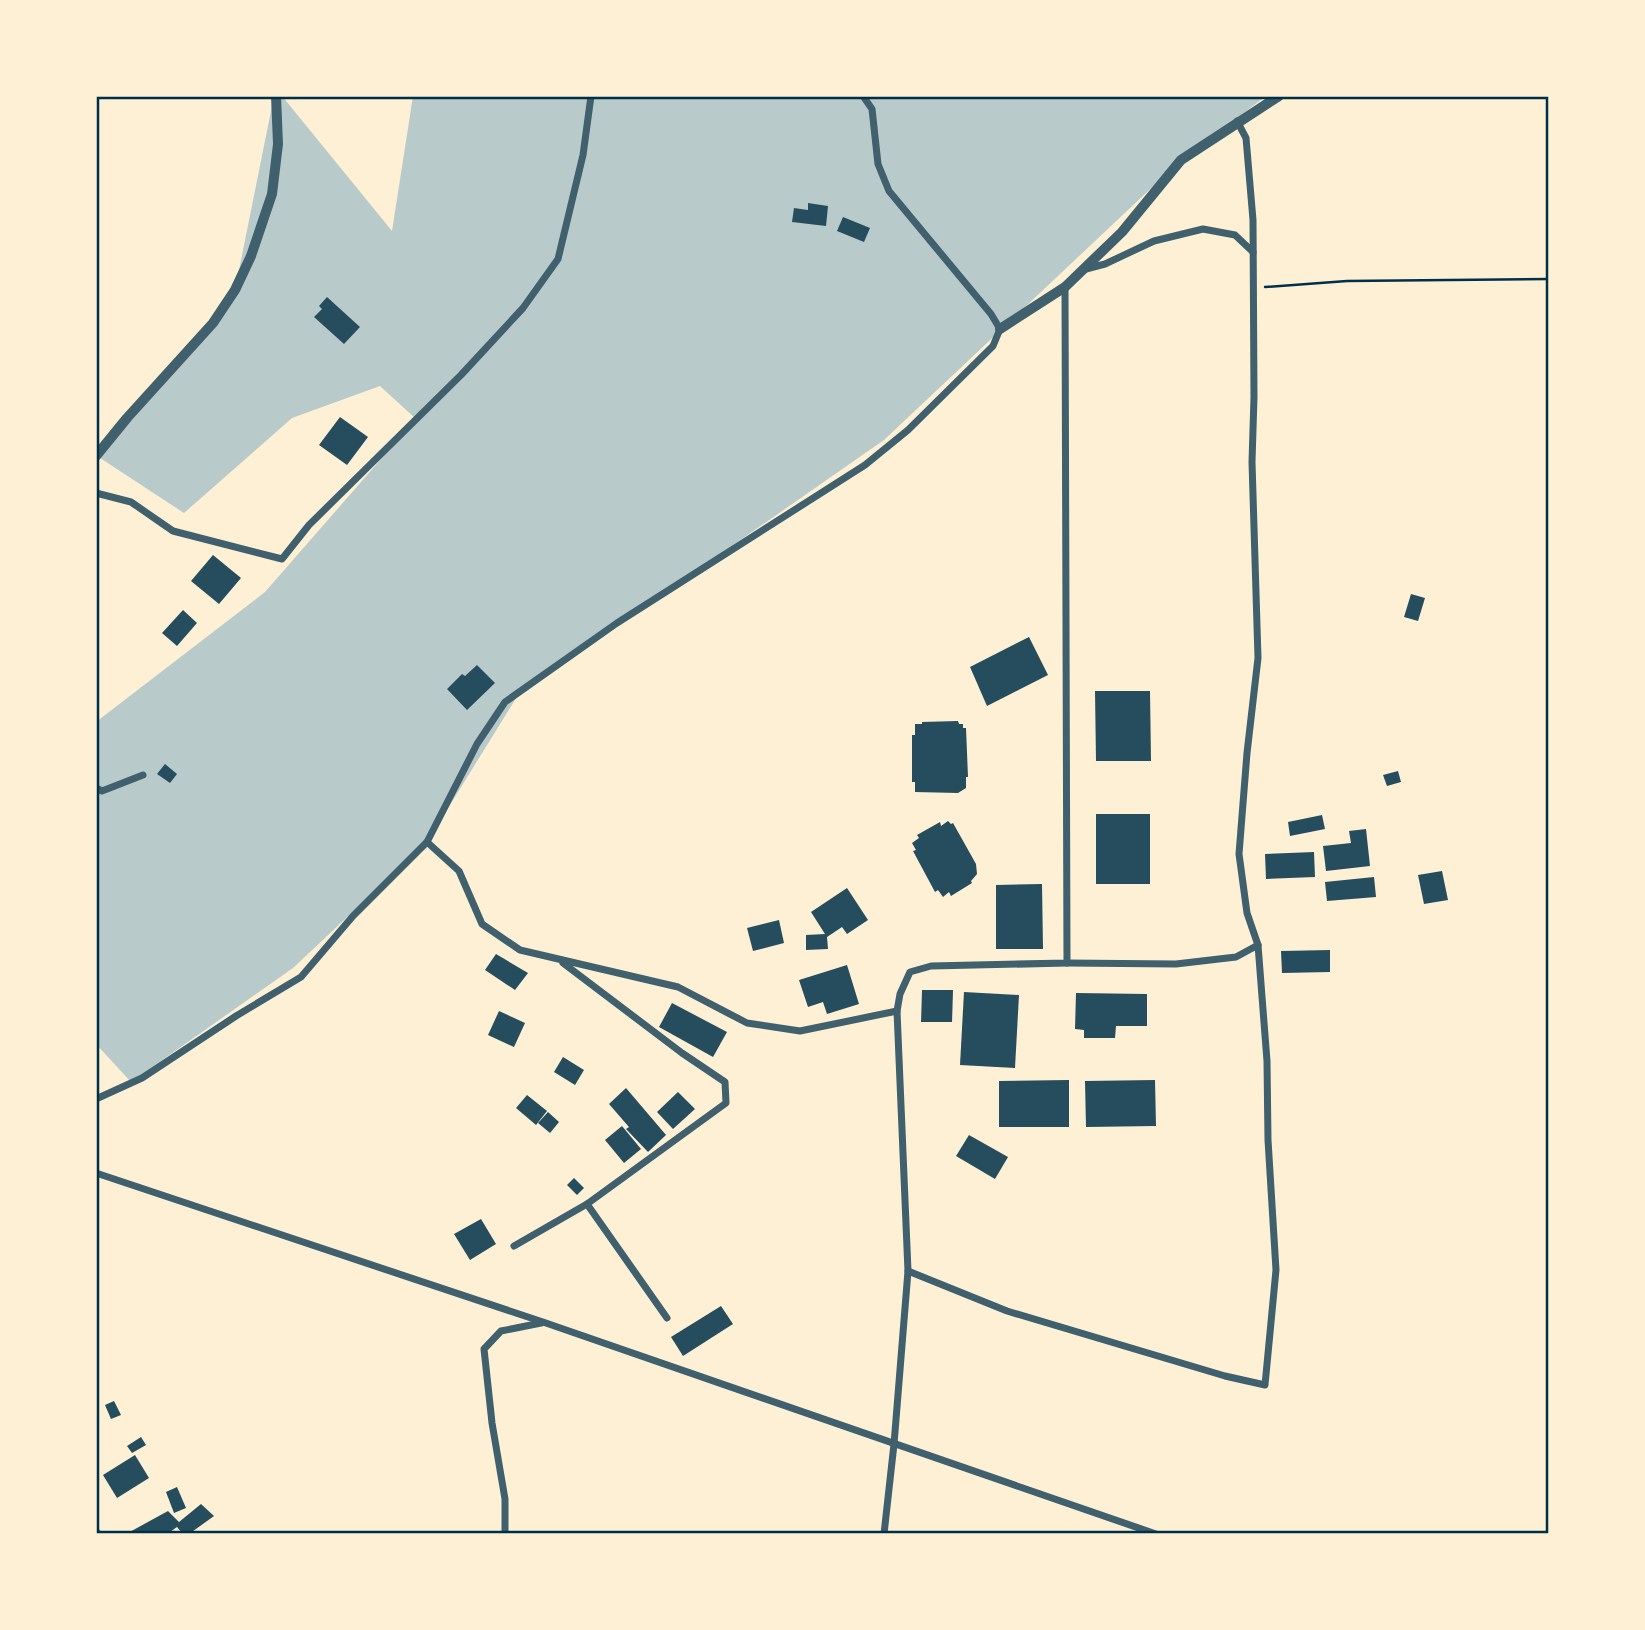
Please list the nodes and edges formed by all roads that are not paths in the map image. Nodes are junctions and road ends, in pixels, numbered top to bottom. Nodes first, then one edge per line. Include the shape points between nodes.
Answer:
1 (276, 96) edge
2 (591, 96) edge
3 (863, 96) edge
4 (1279, 96) edge
5 (1237, 121) junction
6 (1253, 252) junction
7 (1083, 270) junction
8 (1065, 287) junction
9 (1000, 328) junction
10 (96, 456) edge
11 (96, 492) edge
12 (143, 775) dead end
13 (96, 788) edge
14 (427, 842) junction
15 (1258, 945) junction
16 (560, 960) junction
17 (1067, 963) junction
18 (897, 1011) junction
19 (96, 1099) edge
20 (96, 1173) edge
21 (587, 1204) junction
22 (514, 1245) dead end
23 (908, 1271) junction
24 (667, 1318) dead end
25 (543, 1322) junction
26 (894, 1444) junction
27 (505, 1534) edge
28 (884, 1534) edge
29 (1156, 1534) edge

1 - 10 street via 278,144 272,194 235,290 213,323
2 - 11 street via 583,155 558,259 523,308 309,524 282,559 173,531 131,502
3 - 9 street via 872,108 878,164 889,191
4 - 5 street
5 - 6 street via 1246,138
5 - 7 street via 1181,160 1122,232
6 - 7 street via 1235,235 1203,229 1154,241
6 - 15 street via 1252,462 1258,658 1239,854 1247,913
7 - 8 street
8 - 9 street
8 - 17 street
9 - 14 street via 993,346 908,430 865,465 662,594 505,702 477,744
12 - 13 street via 102,791
14 - 16 street via 459,872 482,924 520,950
14 - 19 street via 353,916 301,977 142,1078
15 - 17 street via 1236,957 1176,964
15 - 23 street via 1276,1270 1265,1385 1006,1311
16 - 18 street via 678,987 747,1023 800,1031
16 - 21 street via 725,1082 726,1103
17 - 18 street via 931,966 910,972
18 - 23 street
20 - 25 street
21 - 22 street
21 - 24 street
23 - 26 street
25 - 26 street
25 - 27 street via 502,1331 484,1349 505,1499
26 - 28 street
26 - 29 street

